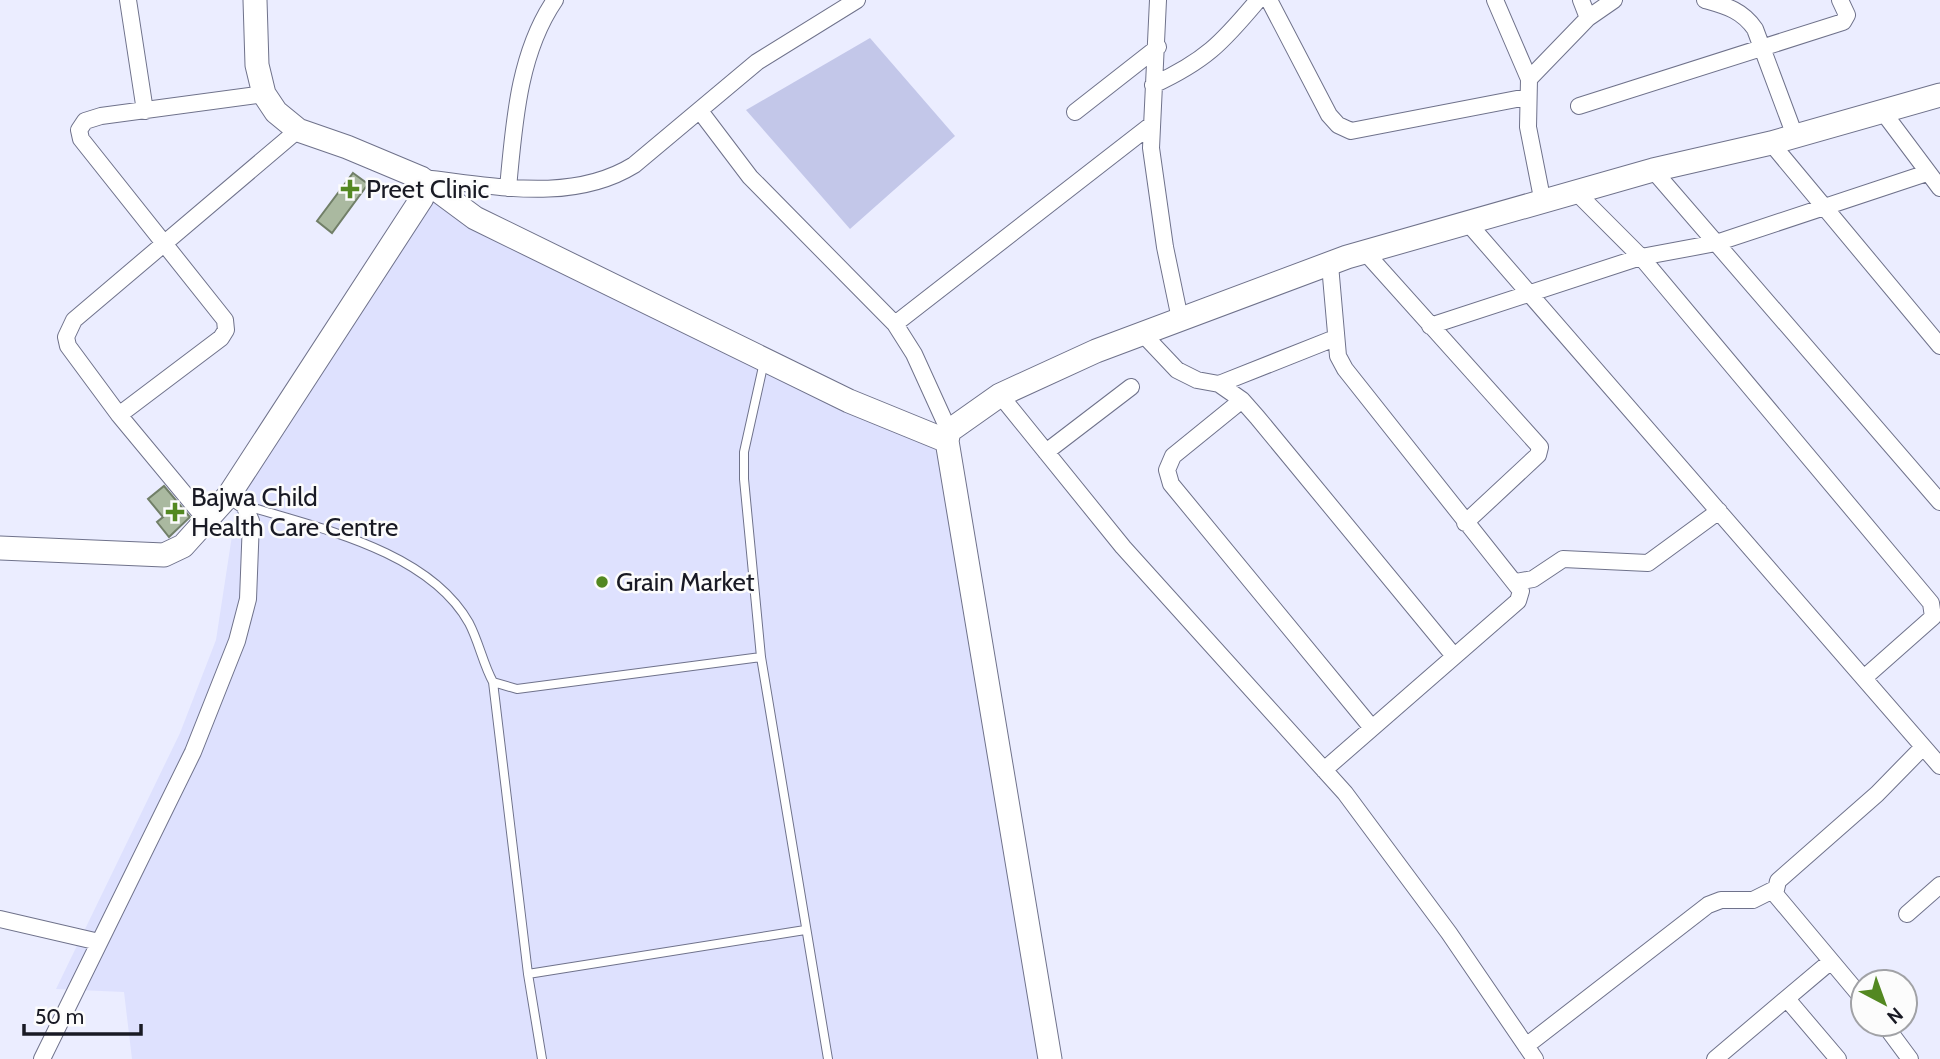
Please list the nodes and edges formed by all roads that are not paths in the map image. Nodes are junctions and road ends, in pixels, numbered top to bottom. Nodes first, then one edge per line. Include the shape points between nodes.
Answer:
1 (128, 0) edge
2 (255, 0) edge
3 (555, 0) edge
4 (857, 0) edge
5 (1158, 0) edge
6 (1258, 0) edge
7 (1269, 0) edge
8 (1495, 0) edge
9 (1581, 0) edge
10 (1614, 0) edge
11 (1705, 0) edge
12 (1840, 0) edge
13 (1588, 18) junction
14 (1158, 47) junction
15 (1761, 48) junction
16 (1529, 79) junction
17 (1153, 85) junction
18 (264, 94) junction
19 (1940, 95) edge
20 (1527, 97) junction
21 (1579, 106) dead end
22 (145, 111) junction
23 (700, 111) junction
24 (1075, 112) dead end
25 (1883, 112) junction
26 (1151, 125) junction
27 (298, 130) junction
28 (1795, 136) junction
29 (1771, 143) junction
30 (1653, 170) junction
31 (1927, 173) junction
32 (421, 178) junction
33 (508, 188) junction
34 (1940, 188) edge
35 (1576, 192) junction
36 (1543, 203) junction
37 (1826, 207) junction
38 (1468, 223) junction
39 (1716, 243) junction
40 (164, 246) junction
41 (1365, 252) junction
42 (1641, 257) junction
43 (1330, 265) junction
44 (1530, 295) junction
45 (1180, 319) junction
46 (895, 324) junction
47 (1430, 326) junction
48 (1142, 333) junction
49 (1335, 338) junction
50 (1940, 346) edge
51 (764, 359) junction
52 (1219, 384) junction
53 (1131, 387) dead end
54 (1000, 395) junction
55 (1242, 401) junction
56 (119, 415) junction
57 (948, 436) junction
58 (1046, 452) junction
59 (236, 500) junction
60 (1940, 502) edge
61 (1719, 511) junction
62 (207, 521) junction
63 (1465, 523) junction
64 (0, 548) edge
65 (1516, 582) junction
66 (1454, 656) junction
67 (761, 657) junction
68 (1864, 678) junction
69 (494, 682) junction
70 (1372, 728) junction
71 (1923, 747) junction
72 (1940, 766) edge
73 (1324, 770) junction
74 (1940, 885) edge
75 (1775, 889) junction
76 (1907, 914) dead end
77 (0, 919) edge
78 (805, 930) junction
79 (99, 942) junction
80 (1831, 961) junction
81 (528, 974) junction
82 (1849, 982) edge
83 (1787, 999) junction
84 (1894, 1038) edge
85 (1530, 1053) edge
86 (42, 1059) edge
87 (542, 1059) edge
88 (828, 1059) edge
89 (1050, 1059) edge
90 (1715, 1059) edge
91 (1838, 1059) edge
92 (1910, 1059) edge

1 - 22 street
2 - 18 street via 257,65
3 - 33 street via 543,18 526,64
4 - 23 street via 757,62
5 - 14 street
6 - 17 street via 1203,59
7 - 20 street via 1329,115 1351,131
8 - 16 street
9 - 13 street
10 - 13 street
11 - 15 street via 1747,17
12 - 15 street via 1847,15 1843,22
13 - 16 street
14 - 17 street
14 - 24 street
15 - 21 street
15 - 28 street
16 - 20 street
17 - 26 street
18 - 22 street
18 - 27 street via 276,112
19 - 25 street
20 - 36 street
22 - 40 street via 101,116 85,121 79,130 81,139
23 - 33 street via 615,176 529,190
23 - 46 street via 750,177
25 - 28 street
25 - 31 street
26 - 45 street via 1165,247
26 - 46 street
27 - 32 street
27 - 40 street
28 - 29 street
29 - 30 street
29 - 37 street
30 - 35 street
30 - 39 street
31 - 34 street
31 - 37 street
32 - 33 street
32 - 51 street via 475,218
32 - 59 street via 422,198
35 - 36 street
35 - 42 street
36 - 38 street
37 - 39 street
37 - 50 street
38 - 41 street
38 - 44 street
39 - 42 street
39 - 60 street
40 - 56 street via 74,320 66,337
40 - 56 street via 225,320 226,330
41 - 43 street
41 - 47 street
42 - 44 street
42 - 68 street via 1931,603 1933,617
43 - 45 street
43 - 49 street
44 - 47 street
44 - 61 street
45 - 48 street
46 - 57 street via 914,354
47 - 63 street via 1540,447 1538,455
48 - 52 street via 1177,370
48 - 54 street
49 - 52 street
49 - 63 street via 1345,369
51 - 57 street via 849,401
51 - 67 lane via 744,452
52 - 55 street
53 - 58 street
54 - 57 street
54 - 58 street
55 - 66 street
55 - 70 street via 1173,456 1167,470 1171,484
56 - 62 street
57 - 89 street
58 - 73 street via 1123,547
59 - 62 street
59 - 69 lane via 325,528 414,569 437,585 468,622
59 - 79 street via 251,521 252,549 248,599 237,641 193,752
61 - 65 street via 1648,563 1563,559 1533,579
61 - 68 street
62 - 64 street via 183,546 164,555
63 - 65 street
65 - 66 street via 1521,591 1518,601
66 - 70 street
67 - 69 lane via 517,689
67 - 78 lane
68 - 71 street
69 - 81 lane
70 - 73 street
71 - 72 street
71 - 75 street via 1778,881
73 - 85 street via 1386,845
74 - 76 street
75 - 80 street
75 - 85 street via 1754,900 1721,900 1708,905
77 - 79 street
78 - 81 lane
78 - 88 lane
79 - 86 street
80 - 82 street
80 - 83 street
81 - 87 lane
83 - 90 street
83 - 91 street
84 - 92 street

